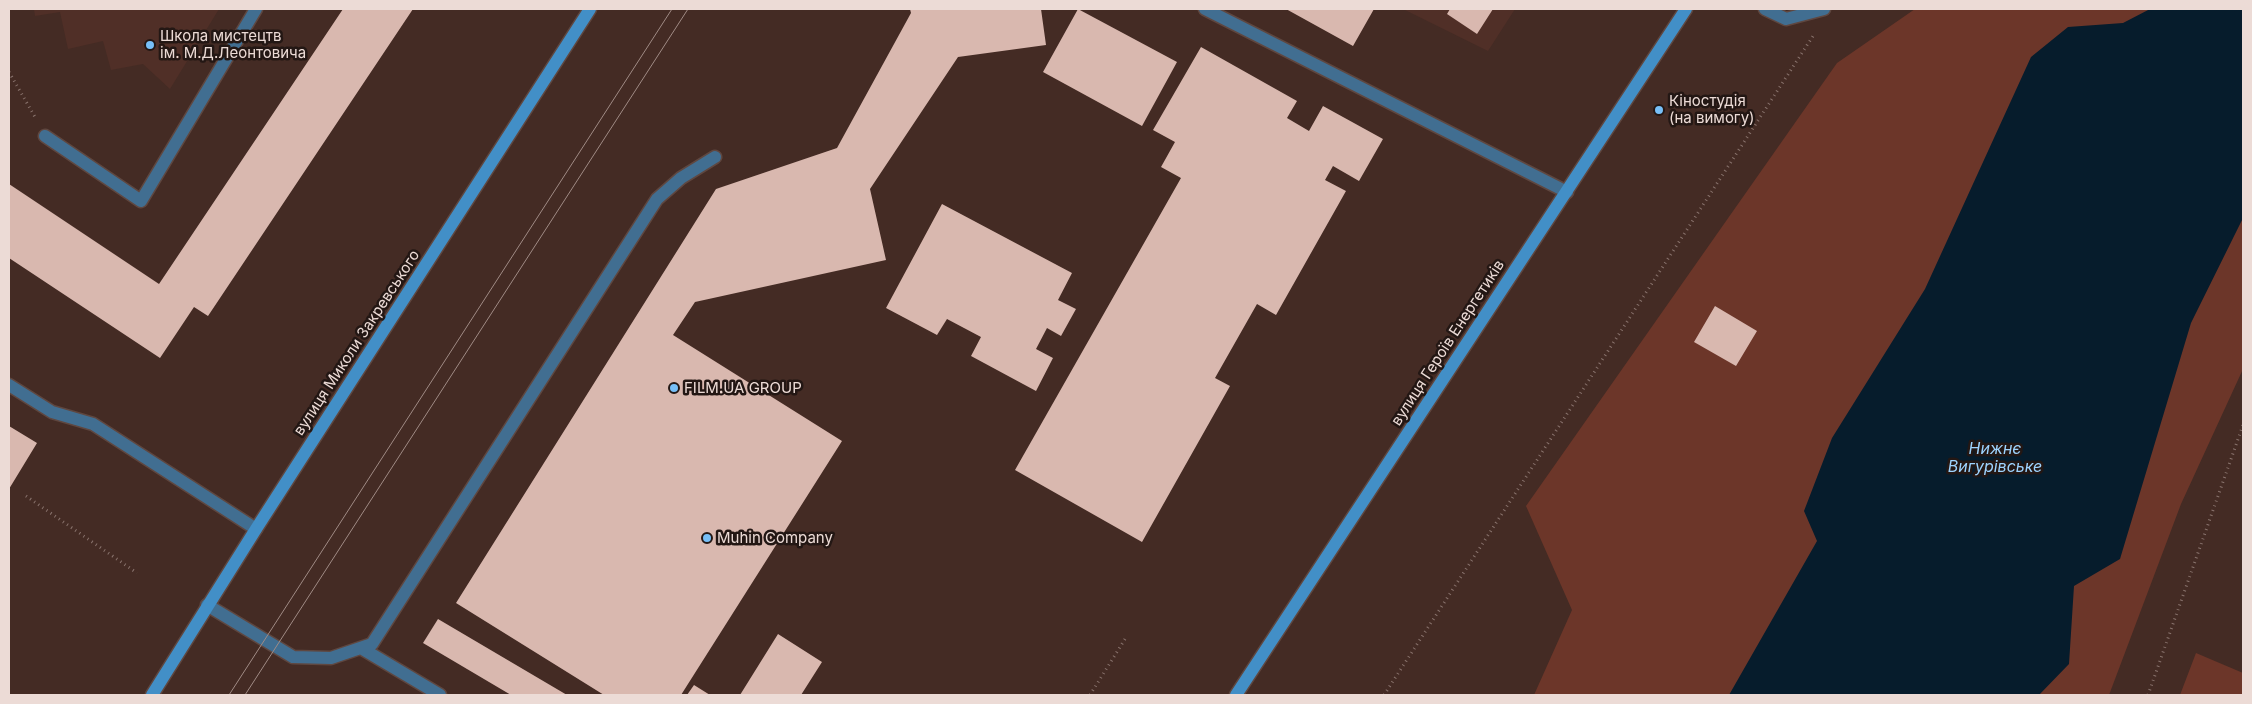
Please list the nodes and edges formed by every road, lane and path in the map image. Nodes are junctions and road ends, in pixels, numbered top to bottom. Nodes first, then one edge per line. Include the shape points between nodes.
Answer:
1 (256, 9) edge
2 (590, 9) edge
3 (1205, 9) edge
4 (1686, 9) edge
5 (1765, 9) edge
6 (1824, 9) edge
7 (1816, 32) dead end
8 (9, 72) edge
9 (45, 136) joint
10 (716, 157) dead end
11 (1567, 192) junction
12 (9, 385) edge
13 (2243, 425) edge
14 (26, 496) dead end
15 (256, 529) junction
16 (137, 573) dead end
17 (208, 605) junction
18 (1125, 639) dead end
19 (360, 648) junction
20 (152, 695) edge
21 (440, 695) edge
22 (1090, 695) edge
23 (1236, 695) edge
24 (1384, 695) edge
25 (2148, 695) edge

1 - 9 lane via 140,201
2 - 15 street, вулиця Миколи Закревського
3 - 11 lane
4 - 11 street, вулиця Героїв Енергетиків
5 - 6 lane via 1786,19
7 - 24 path
8 - 9 path
10 - 19 lane via 681,178 657,199 372,644
11 - 23 street, вулиця Героїв Енергетиків
12 - 15 lane via 52,412 93,424
13 - 25 path
14 - 16 path
15 - 17 street, вулиця Миколи Закревського
17 - 19 lane via 293,657 331,658
17 - 20 street, вулиця Миколи Закревського
18 - 22 path
19 - 21 lane

